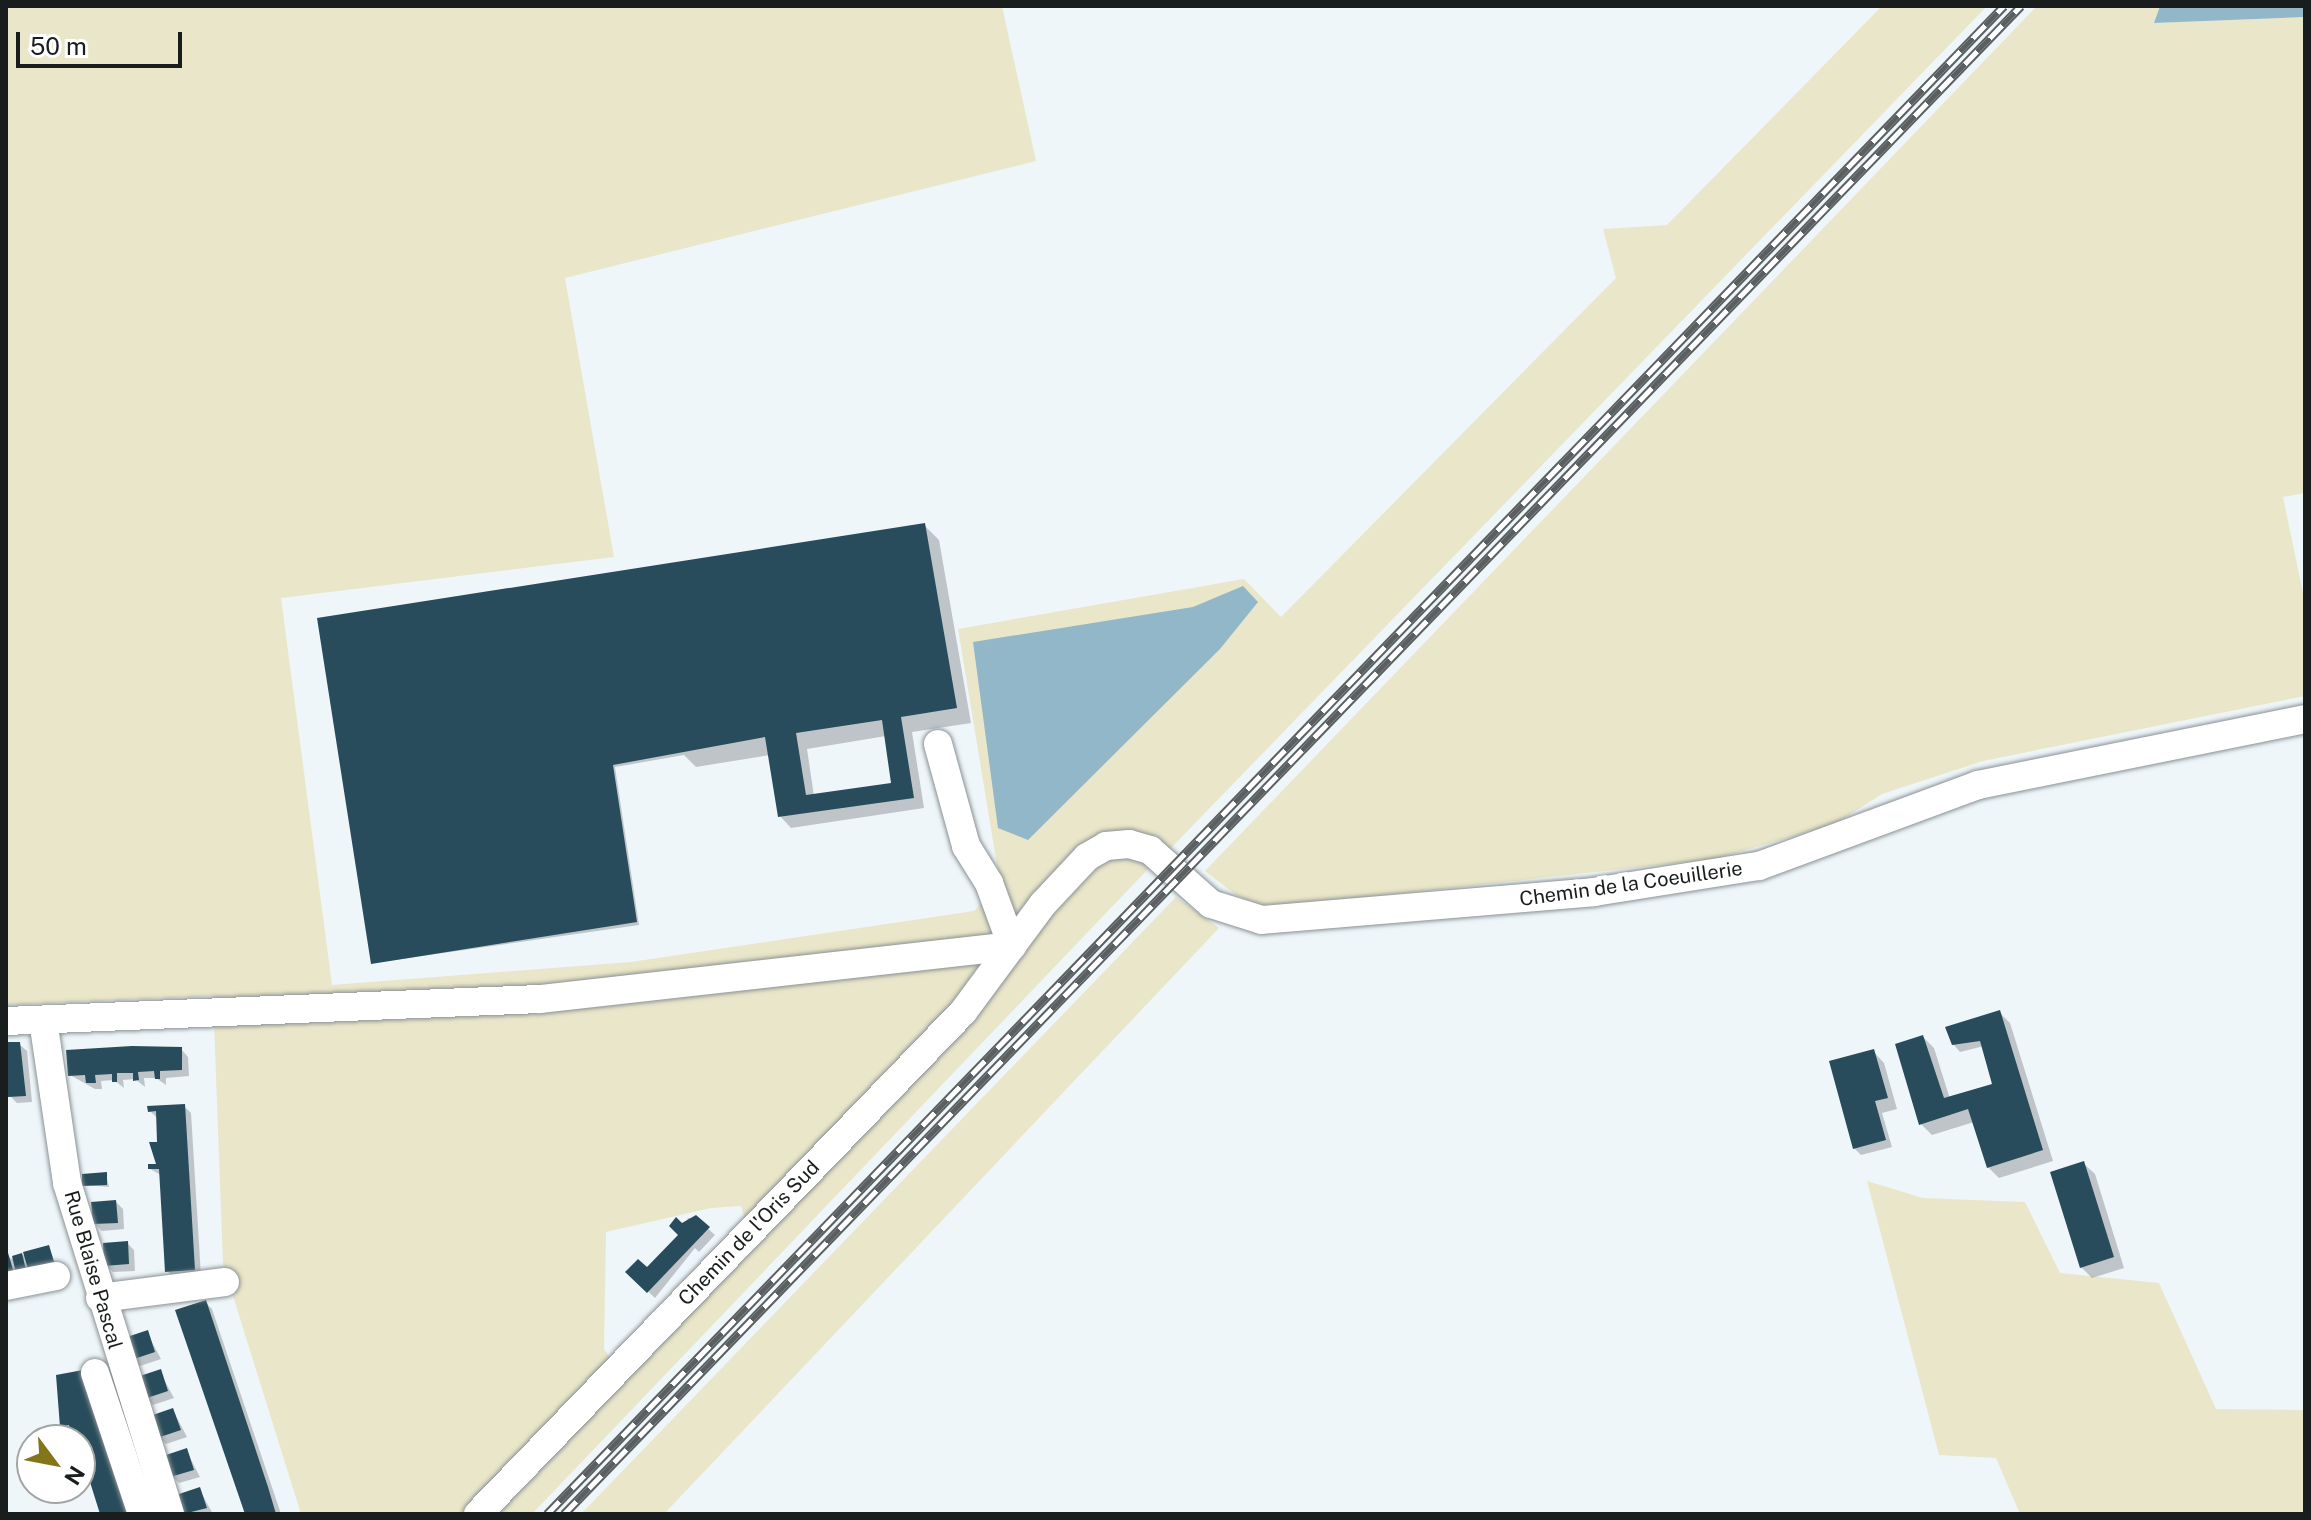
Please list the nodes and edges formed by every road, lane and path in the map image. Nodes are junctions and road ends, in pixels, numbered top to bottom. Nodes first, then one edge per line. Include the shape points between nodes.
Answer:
1 (2305, 719) edge
2 (938, 744) dead end
3 (1012, 946) junction
4 (43, 1020) junction
5 (6, 1021) edge
6 (56, 1276) dead end
7 (225, 1282) dead end
8 (6, 1286) edge
9 (100, 1298) junction
10 (95, 1373) dead end
11 (142, 1514) edge
12 (170, 1514) edge
13 (478, 1514) edge

1 - 3 street, Chemin de la Coeuillerie via 1978,785 1807,852 1692,880 1281,922 1231,914 1150,850 1129,844 1106,846 1068,877
2 - 3 street via 966,846 989,883
3 - 4 street via 540,999
3 - 13 street, Chemin de l'Oris Sud via 963,1012
4 - 5 street
4 - 9 street, Rue Blaise Pascal
6 - 8 street
7 - 9 street
9 - 12 street, Rue Blaise Pascal
10 - 11 street

